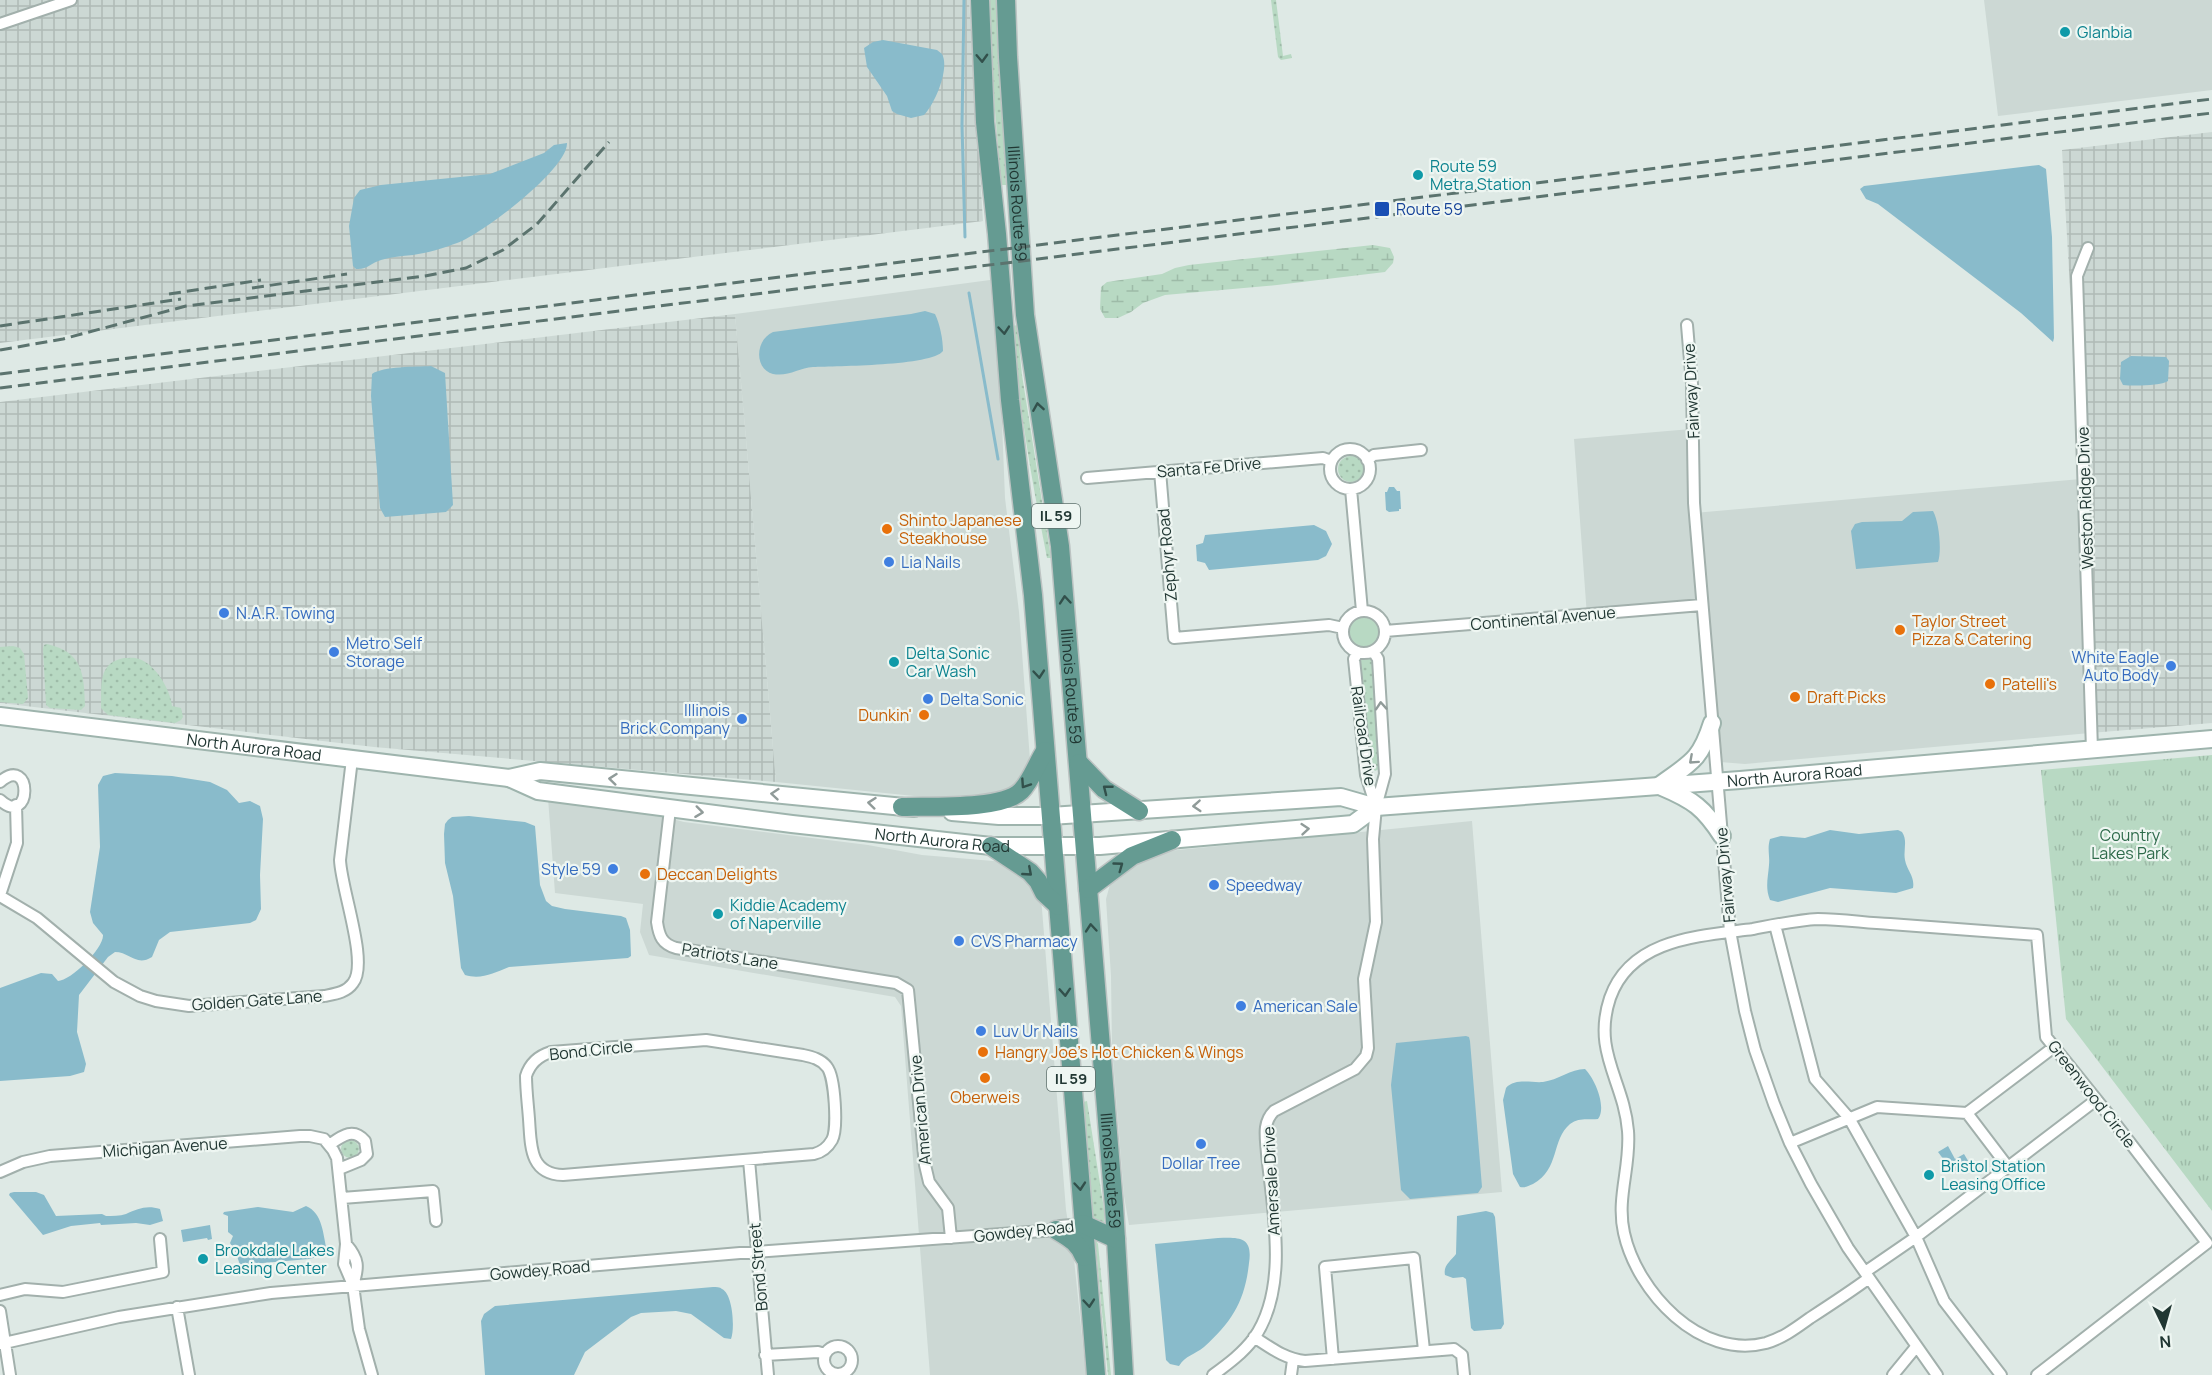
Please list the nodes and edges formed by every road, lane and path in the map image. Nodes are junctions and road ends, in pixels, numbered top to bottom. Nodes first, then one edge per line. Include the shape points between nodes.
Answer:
1 (71, 0) edge
2 (980, 0) edge
3 (1006, 0) edge
4 (0, 24) edge
5 (2088, 248) dead end
6 (1687, 325) dead end
7 (1421, 450) dead end
8 (1367, 460) junction
9 (1331, 461) junction
10 (1160, 471) junction
11 (1087, 478) dead end
12 (1351, 489) junction
13 (1702, 604) junction
14 (1362, 611) junction
15 (1343, 628) junction
16 (1385, 631) junction
17 (1373, 651) junction
18 (1358, 652) junction
19 (0, 716) edge
20 (1712, 723) junction
21 (2212, 739) edge
22 (2092, 750) junction
23 (1045, 751) junction
24 (352, 759) junction
25 (1079, 763) junction
26 (509, 778) junction
27 (0, 782) edge
28 (1718, 782) junction
29 (1659, 786) junction
30 (0, 800) edge
31 (16, 805) junction
32 (902, 807) junction
33 (1376, 807) junction
34 (670, 809) junction
35 (1139, 811) junction
36 (1082, 815) junction
37 (1050, 816) junction
38 (1722, 836) junction
39 (1172, 840) junction
40 (991, 846) junction
41 (1053, 847) junction
42 (1084, 847) junction
43 (1088, 889) junction
44 (0, 896) edge
45 (1058, 906) junction
46 (1775, 925) junction
47 (1730, 931) junction
48 (896, 982) joint
49 (2054, 1047) junction
50 (2096, 1100) junction
51 (1967, 1113) junction
52 (1849, 1118) junction
53 (1790, 1143) junction
54 (329, 1145) junction
55 (749, 1160) junction
56 (2008, 1167) junction
57 (339, 1169) junction
58 (0, 1172) edge
59 (342, 1198) junction
60 (436, 1221) dead end
61 (1083, 1224) junction
62 (1056, 1230) junction
63 (1916, 1237) junction
64 (951, 1238) junction
65 (160, 1239) dead end
66 (1116, 1239) junction
67 (757, 1252) junction
68 (1086, 1262) junction
69 (1867, 1275) junction
70 (352, 1285) junction
71 (0, 1296) edge
72 (177, 1307) junction
73 (0, 1311) edge
74 (1254, 1337) junction
75 (1, 1342) edge
76 (1916, 1347) junction
77 (1424, 1350) junction
78 (825, 1354) dead end
79 (765, 1355) junction
80 (1333, 1359) junction
81 (1293, 1360) junction
82 (10, 1375) edge
83 (189, 1375) edge
84 (372, 1375) edge
85 (768, 1375) edge
86 (1096, 1375) edge
87 (1124, 1375) edge
88 (1213, 1375) edge
89 (1292, 1375) edge
90 (1464, 1375) edge
91 (1893, 1375) edge
92 (1937, 1375) edge
93 (2001, 1375) edge
94 (2037, 1375) edge

1 - 4 street
2 -> 23 main road, Illinois Route 59 / IL 59 via 985,122
25 -> 3 main road, Illinois Route 59 / IL 59 via 1060,546 1025,315
5 - 22 street, Weston Ridge Drive via 2077,276
6 - 13 street, Fairway Drive
7 - 8 street via 1374,455
8 - 9 street via 1358,451 1346,450
8 - 12 street via 1367,479
9 - 10 street, Santa Fe Drive via 1323,458
9 - 12 street via 1333,481
10 - 11 street, Santa Fe Drive
10 - 15 street, Zephyr Road via 1174,638 1329,625
12 - 14 street
13 - 16 street, Continental Avenue
13 - 20 street, Fairway Drive
14 - 15 street via 1349,616
14 - 16 street via 1376,615
15 - 18 street via 1347,646
16 - 17 street via 1382,643
17 - 18 street
33 -> 17 street, Railroad Drive via 1385,774 1378,659
18 - 33 street, Railroad Drive via 1354,659 1366,770
19 - 24 main road, North Aurora Road
20 - 28 street, Fairway Drive
20 -> 29 main road via 1697,758
21 - 22 main road, North Aurora Road
22 - 28 main road, North Aurora Road
23 -> 32 main road via 1026,785 1008,799 993,804
23 - 37 main road, Illinois Route 59 / IL 59
24 - 26 main road, North Aurora Road
24 - 44 street, Golden Gate Lane via 340,860 359,960 357,976 342,992 189,1006 156,1001 108,978 37,918
35 -> 25 main road via 1104,789
25 - 36 main road, Illinois Route 59 / IL 59
32 -> 26 main road, North Aurora Road via 540,771
26 - 34 main road, North Aurora Road via 538,791
27 - 31 street via 12,776 24,784 26,794
28 - 29 main road, North Aurora Road
28 - 38 street, Fairway Drive
29 - 33 main road, North Aurora Road
29 - 38 main road via 1701,807
30 - 31 street
31 - 44 street via 17,843
32 - 37 main road, North Aurora Road via 978,815
33 -> 35 main road, North Aurora Road via 1341,797
39 -> 33 main road, North Aurora Road via 1353,824
33 - 74 street, Amersale Drive via 1376,915 1364,979 1368,1048 1361,1065 1274,1111 1266,1124 1275,1270 1272,1294
34 -> 40 main road, North Aurora Road
34 - 48 street, Patriots Lane via 657,922 663,942 676,948
35 - 36 main road, North Aurora Road
36 - 37 main road, North Aurora Road
36 - 42 main road, Illinois Route 59 / IL 59
37 - 41 main road, Illinois Route 59 / IL 59
38 - 47 street, Fairway Drive
39 - 42 main road, North Aurora Road
43 -> 39 main road via 1132,856
40 - 41 main road, North Aurora Road
40 -> 45 main road via 1030,872 1044,894
41 - 42 main road, North Aurora Road
41 - 45 main road, Illinois Route 59 / IL 59
42 - 43 main road, Illinois Route 59 / IL 59
66 -> 43 main road, Illinois Route 59 / IL 59
45 -> 61 main road, Illinois Route 59 / IL 59
46 - 47 street, Greenwood Circle
46 - 49 street, Greenwood Circle via 1818,920 2037,935 2046,1037
46 - 52 street via 1815,1079
47 - 53 street, Fairway Drive via 1755,1050
47 - 69 street, Greenwood Circle via 1660,946 1635,961 1611,997 1604,1040 1628,1129 1621,1203 1624,1232 1636,1270 1657,1300 1682,1322 1717,1340 1740,1346 1789,1334
48 - 64 street, American Drive via 910,996 925,1165 929,1182 948,1208
49 - 50 street, Greenwood Circle
49 - 51 street
50 - 56 street, Greenwood Circle
50 - 94 street, Greenwood Circle via 2206,1243
51 - 52 street via 1877,1107
51 - 56 street
52 - 53 street
52 - 63 street
53 - 69 street, Fairway Drive via 1830,1219
54 - 57 street
54 - 57 street via 349,1133 365,1141 367,1154
54 - 58 street, Michigan Avenue via 324,1139 300,1136 50,1156
55 - 55 street, Bond Circle via 549,1174 537,1163 531,1149 528,1071 536,1059 551,1052 706,1040 814,1057 823,1062 832,1077 836,1126 832,1140 814,1155
55 - 67 street, Bond Street
56 - 63 street, Greenwood Circle
57 - 59 street
59 - 60 street via 433,1191
59 - 70 street via 346,1244 358,1268
61 - 62 street, Gowdey Road via 1060,1226
61 - 66 main road
61 - 68 main road, Illinois Route 59 / IL 59
62 - 64 street, Gowdey Road
62 - 68 main road via 1080,1247
63 - 69 street, Greenwood Circle
63 - 93 street via 1944,1301
64 - 67 street, Gowdey Road
65 - 71 street via 163,1272 63,1292 25,1289
66 - 87 main road, Illinois Route 59 / IL 59
67 - 70 street, Gowdey Road
67 - 79 street, Bond Street
68 -> 86 main road, Illinois Route 59 / IL 59
69 - 76 street, Fairway Drive
70 - 72 street, Gowdey Road
70 - 84 street
72 - 75 street, Gowdey Road
72 - 83 street
73 - 75 street via 5,1333
74 - 81 street
74 - 88 street, Amersale Drive
75 - 82 street
76 - 91 street
76 - 92 street, Fairway Drive
77 - 80 street
77 - 80 street via 1414,1258 1325,1267
77 - 90 street via 1450,1348 1459,1352
78 - 79 street
79 - 85 street, Bond Street
80 - 81 street
81 - 89 street

